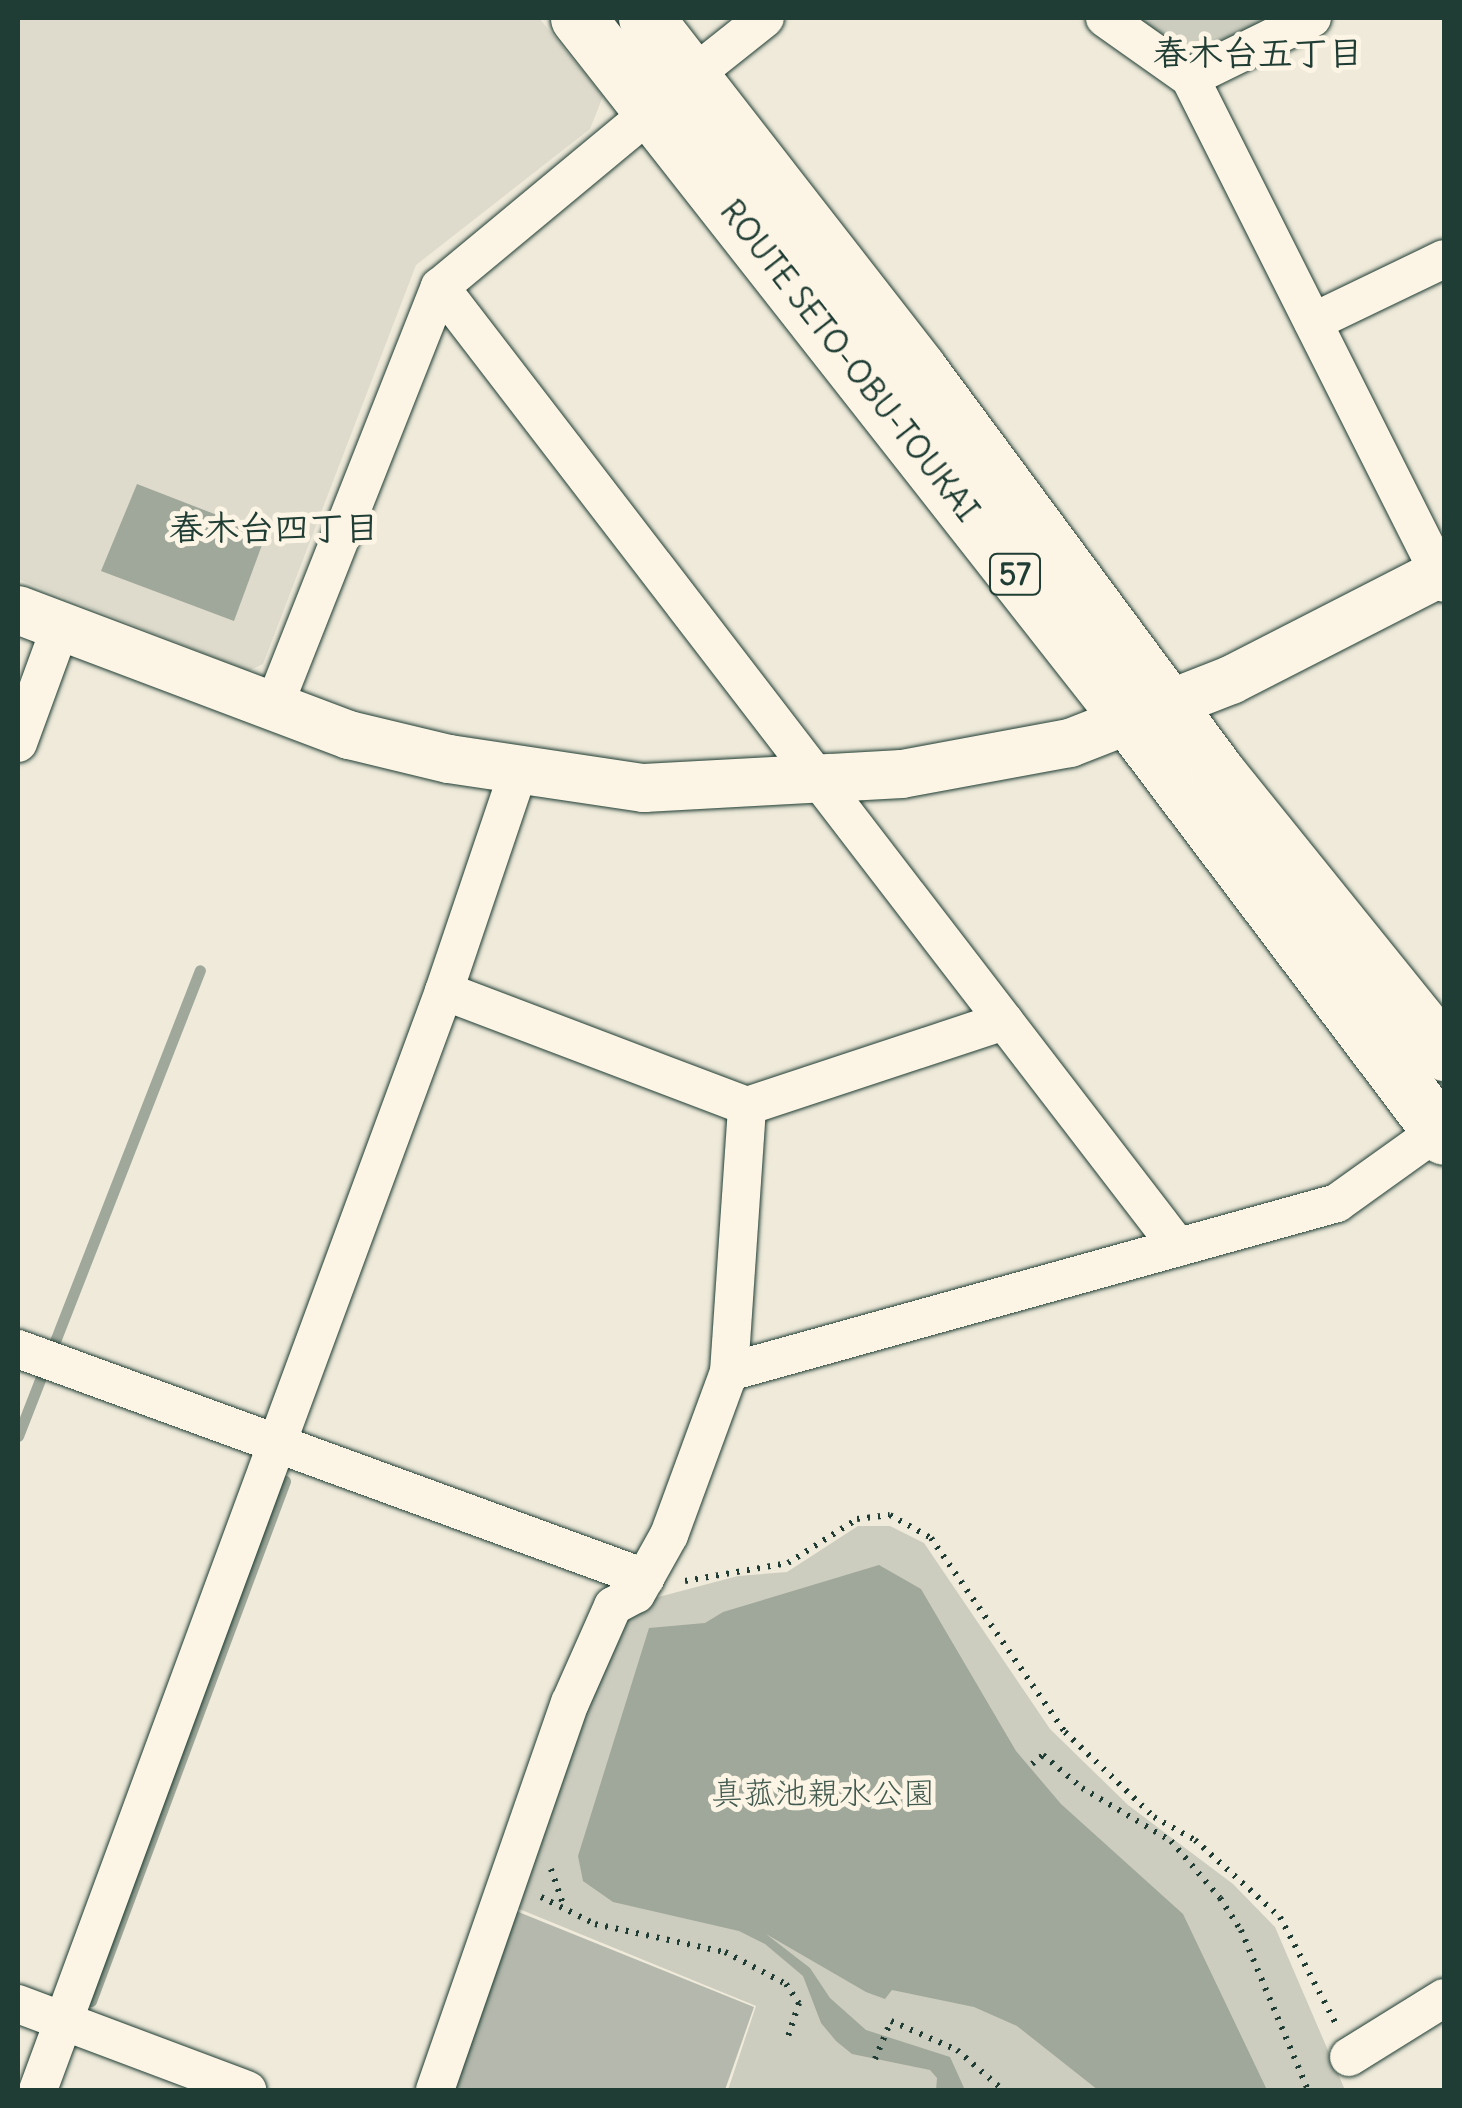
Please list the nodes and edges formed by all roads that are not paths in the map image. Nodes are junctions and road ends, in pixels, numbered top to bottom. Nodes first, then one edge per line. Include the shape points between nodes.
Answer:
1 (578, 18) edge
2 (646, 18) edge
3 (765, 18) edge
4 (1105, 18) edge
5 (1312, 18) edge
6 (1190, 78) junction
7 (672, 93) junction
8 (1444, 259) edge
9 (440, 287) junction
10 (1313, 322) junction
11 (1442, 576) edge
12 (39, 619) edge
13 (273, 708) junction
14 (1149, 714) junction
15 (18, 743) edge
16 (520, 767) junction
17 (817, 782) junction
18 (444, 991) junction
19 (1004, 1021) junction
20 (1444, 1053) edge
21 (747, 1106) junction
22 (1442, 1134) edge
23 (1178, 1247) junction
24 (18, 1349) edge
25 (729, 1372) junction
26 (275, 1446) junction
27 (640, 1586) junction
28 (1444, 1998) edge
29 (18, 2004) edge
30 (61, 2021) junction
31 (1350, 2057) road end
32 (38, 2090) edge
33 (247, 2090) edge
34 (434, 2090) edge

1 - 7 main road, ROUTE SETO-OBU-TOUKAI / 57
2 - 7 main road, ROUTE SETO-OBU-TOUKAI / 57
3 - 7 street
4 - 6 street
5 - 6 street
6 - 10 street
7 - 9 street
7 - 14 main road, ROUTE SETO-OBU-TOUKAI / 57
8 - 10 street
9 - 13 street
9 - 17 street
10 - 11 street
11 - 14 street
12 - 13 street
12 - 15 street
13 - 16 street via 348,735
14 - 17 street via 1070,743 902,774
14 - 20 main road, ROUTE SETO-OBU-TOUKAI / 57
14 - 22 main road, ROUTE SETO-OBU-TOUKAI / 57
16 - 17 street via 644,788
16 - 18 street
17 - 19 street
18 - 21 street
18 - 26 street
19 - 21 street
19 - 23 street
21 - 25 street
22 - 23 street via 1337,1204
23 - 25 street
24 - 26 street
25 - 27 street via 669,1535
26 - 27 street
26 - 30 street
27 - 34 street via 613,1606 570,1704
28 - 31 street
29 - 30 street
30 - 32 street
30 - 33 street

